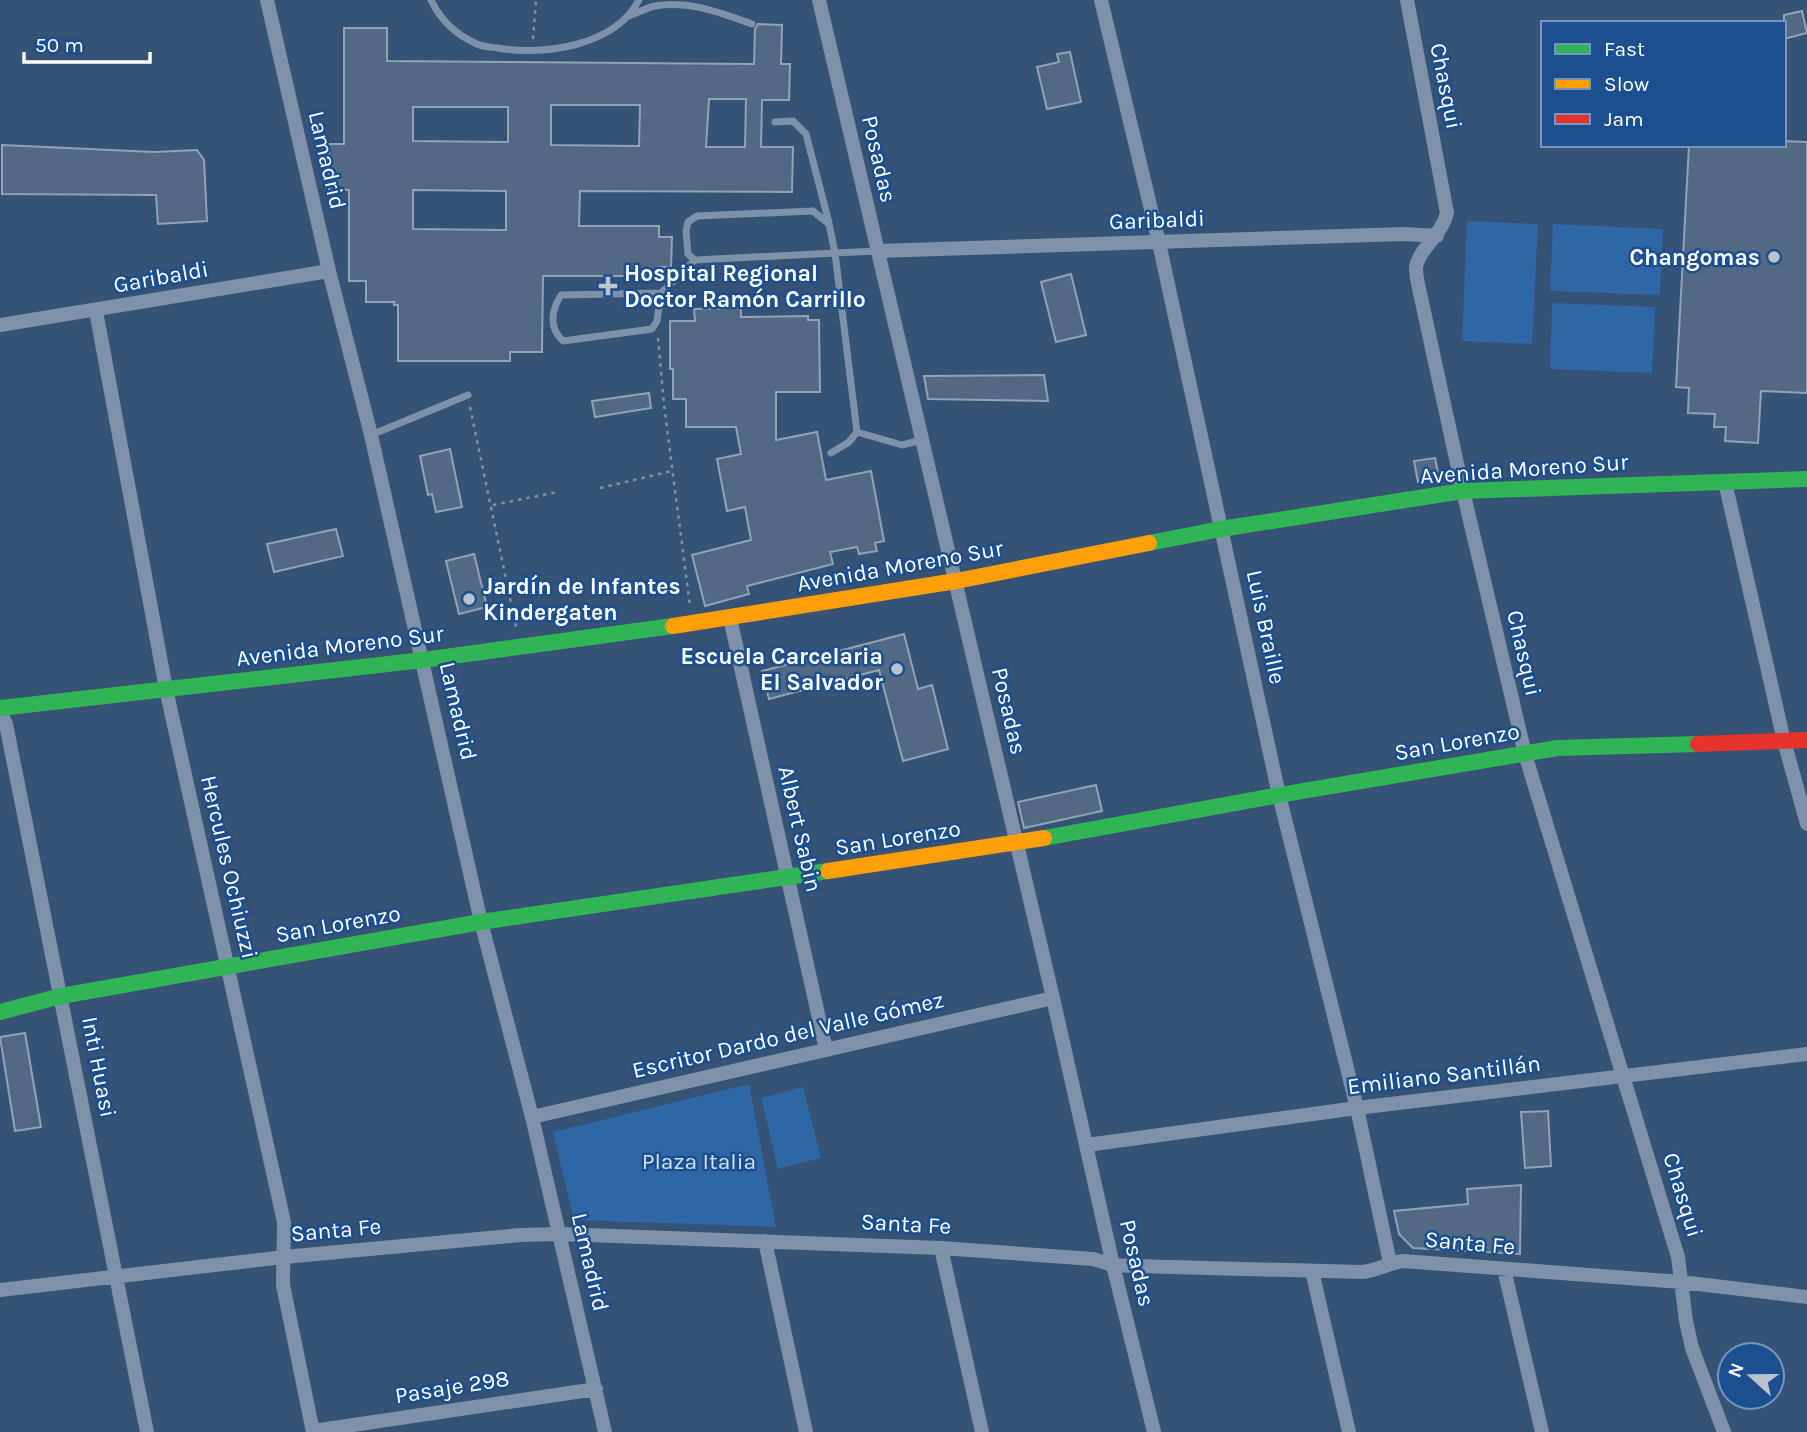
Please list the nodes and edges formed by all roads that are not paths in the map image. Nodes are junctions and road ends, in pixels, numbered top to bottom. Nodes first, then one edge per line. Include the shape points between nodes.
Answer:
1 (267, 0) edge
2 (431, 0) edge
3 (639, 0) edge
4 (819, 0) edge
5 (1101, 0) edge
6 (1407, 0) edge
7 (628, 16) junction
8 (751, 24) dead end
9 (775, 122) dead end
10 (829, 224) junction
11 (1437, 236) junction
12 (1159, 243) junction
13 (877, 251) junction
14 (835, 253) junction
15 (695, 260) junction
16 (329, 271) junction
17 (661, 293) junction
18 (96, 311) junction
19 (0, 325) edge
20 (468, 395) road end
21 (857, 432) junction
22 (371, 435) junction
23 (922, 440) junction
24 (831, 453) dead end
25 (1807, 479) edge
26 (1725, 482) junction
27 (1463, 491) junction
28 (1221, 529) junction
29 (956, 581) junction
30 (730, 618) junction
31 (423, 660) junction
32 (166, 689) junction
33 (0, 710) edge
34 (1807, 740) edge
35 (1784, 741) junction
36 (1525, 754) junction
37 (1279, 795) junction
38 (1807, 824) edge
39 (1017, 843) junction
40 (787, 877) junction
41 (481, 922) junction
42 (228, 965) junction
43 (61, 996) junction
44 (1053, 998) junction
45 (0, 1012) edge
46 (826, 1050) junction
47 (1807, 1054) edge
48 (1623, 1075) junction
49 (1357, 1108) junction
50 (532, 1117) junction
51 (1087, 1145) junction
52 (560, 1234) junction
53 (765, 1241) junction
54 (941, 1248) junction
55 (284, 1257) junction
56 (1390, 1263) junction
57 (1113, 1265) junction
58 (1504, 1269) junction
59 (1312, 1271) junction
60 (117, 1275) junction
61 (1681, 1282) junction
62 (0, 1290) edge
63 (1807, 1297) edge
64 (596, 1389) junction
65 (148, 1432) edge
66 (313, 1432) edge
67 (605, 1432) edge
68 (806, 1432) edge
69 (982, 1432) edge
70 (1154, 1432) edge
71 (1349, 1432) edge
72 (1542, 1432) edge
73 (1724, 1432) edge

1 - 16 street, Lamadrid
2 - 7 lane via 454,32 479,45 513,51 561,50 596,37
3 - 7 lane
4 - 13 street, Posadas
5 - 12 street, Luis Braille
6 - 11 street, Chasqui via 1447,213
7 - 8 lane via 656,6 686,5
9 - 10 lane via 793,121 806,134
10 - 14 lane
10 - 15 lane via 813,211 696,216 688,222 686,232 688,254
11 - 12 street, Garibaldi
11 - 27 street, Chasqui via 1416,267
12 - 13 street, Garibaldi
12 - 28 street, Luis Braille
13 - 14 lane
13 - 23 street, Posadas
14 - 15 lane
14 - 21 lane
15 - 17 lane
16 - 18 street, Garibaldi
16 - 22 street, Lamadrid
17 - 17 lane via 652,329 563,341 555,334 552,319 561,295
18 - 19 street, Garibaldi
18 - 32 street, Hercules Ochiuzzi
20 - 22 lane
21 - 23 lane via 902,445
21 - 24 lane
22 - 31 street, Lamadrid
23 - 29 street, Posadas
25 - 26 street, Avenida Moreno Sur
26 - 27 street, Avenida Moreno Sur
26 - 35 street
27 - 28 street, Avenida Moreno Sur
27 - 36 street, Chasqui
28 - 29 street, Avenida Moreno Sur
28 - 37 street, Luis Braille
29 - 30 street, Avenida Moreno Sur
29 - 39 street, Posadas
30 - 31 street, Avenida Moreno Sur
30 - 40 street, Albert Sabin
31 - 32 street, Avenida Moreno Sur
31 - 41 street, Lamadrid
32 - 33 street, Avenida Moreno Sur
32 - 42 street, Hercules Ochiuzzi
33 - 43 street, Inti Huasi
34 - 35 street, San Lorenzo
35 - 36 street, San Lorenzo via 1580,747
35 - 38 street
36 - 37 street, San Lorenzo
36 - 48 street, Chasqui
37 - 39 street, San Lorenzo
37 - 49 street, Luis Braille
39 - 40 street, San Lorenzo
39 - 44 street, Posadas
40 - 41 street, San Lorenzo
40 - 46 street, Albert Sabin
41 - 42 street, San Lorenzo
41 - 50 street, Lamadrid
42 - 43 street, San Lorenzo
42 - 55 street, Hercules Ochiuzzi via 284,1222
43 - 45 street, San Lorenzo
43 - 60 street, Inti Huasi
44 - 46 street, Escritor Dardo del Valle Gómez
44 - 51 street, Posadas
46 - 50 street, Escritor Dardo del Valle Gómez
47 - 48 street, Emiliano Santillán
48 - 49 street, Emiliano Santillán
48 - 61 street, Chasqui via 1678,1257
49 - 51 street, Emiliano Santillán
49 - 56 street, Luis Braille
50 - 52 street, Lamadrid
51 - 57 street, Posadas
52 - 53 street, Santa Fe
52 - 55 street, Santa Fe
52 - 64 street, Lamadrid
53 - 54 street, Santa Fe
53 - 68 street
54 - 57 street, Santa Fe via 1093,1259
54 - 69 street
55 - 60 street, Santa Fe
55 - 66 street, Hercules Ochiuzzi via 284,1285
56 - 58 street, Santa Fe
56 - 59 street, Santa Fe via 1372,1271
57 - 59 street, Santa Fe
57 - 70 street, Posadas
58 - 61 street, Santa Fe
58 - 72 street
59 - 71 street
60 - 62 street, Santa Fe
60 - 65 street, Inti Huasi
61 - 63 street, Santa Fe
61 - 73 street, Chasqui via 1692,1348
64 - 66 street, Pasaje 298
64 - 67 street, Lamadrid

